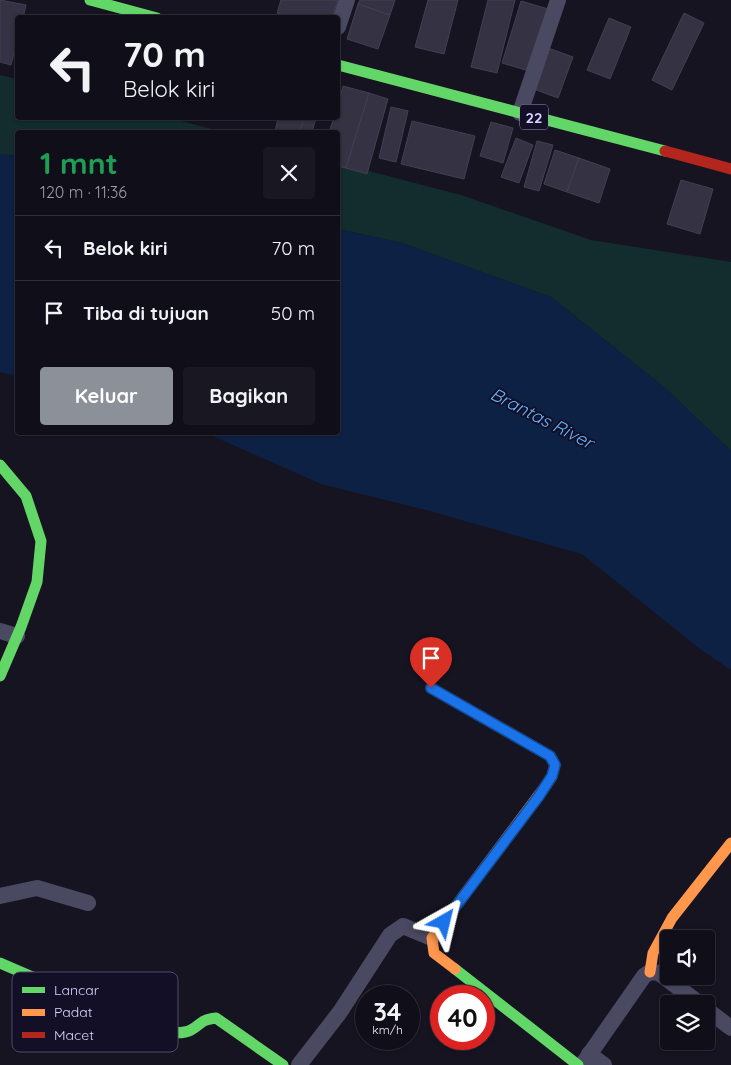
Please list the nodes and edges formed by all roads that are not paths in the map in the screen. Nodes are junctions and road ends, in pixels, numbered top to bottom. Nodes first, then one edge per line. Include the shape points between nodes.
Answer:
1 (90, 0) edge
2 (347, 0) edge
3 (558, 0) edge
4 (146, 15) edge
5 (340, 21) edge
6 (340, 66) edge
7 (520, 113) junction
8 (731, 169) edge
9 (0, 465) edge
10 (0, 631) edge
11 (17, 636) junction
12 (0, 676) edge
13 (431, 688) dead end
14 (731, 843) edge
15 (0, 896) edge
16 (88, 903) dead end
17 (432, 938) junction
18 (0, 963) edge
19 (21, 972) edge
20 (650, 972) junction
21 (688, 995) edge
22 (715, 1016) edge
23 (731, 1028) edge
24 (178, 1032) edge
25 (583, 1061) edge
26 (283, 1065) edge
27 (299, 1065) edge
28 (604, 1065) edge

1 - 4 main road
2 - 5 street
3 - 7 street
6 - 7 main road, 22
7 - 8 main road, 22
9 - 11 main road via 26,496 41,541 37,582
10 - 11 street
11 - 12 main road
13 - 17 main road via 550,756 555,765 539,796
14 - 20 main road via 672,918 653,953
15 - 16 street via 37,888
17 - 25 main road via 434,953
17 - 27 street via 403,926 390,935 340,1012
18 - 19 main road
20 - 21 street via 659,973
20 - 25 street
22 - 23 street
24 - 26 main road via 190,1030 202,1020 216,1018
25 - 28 street

